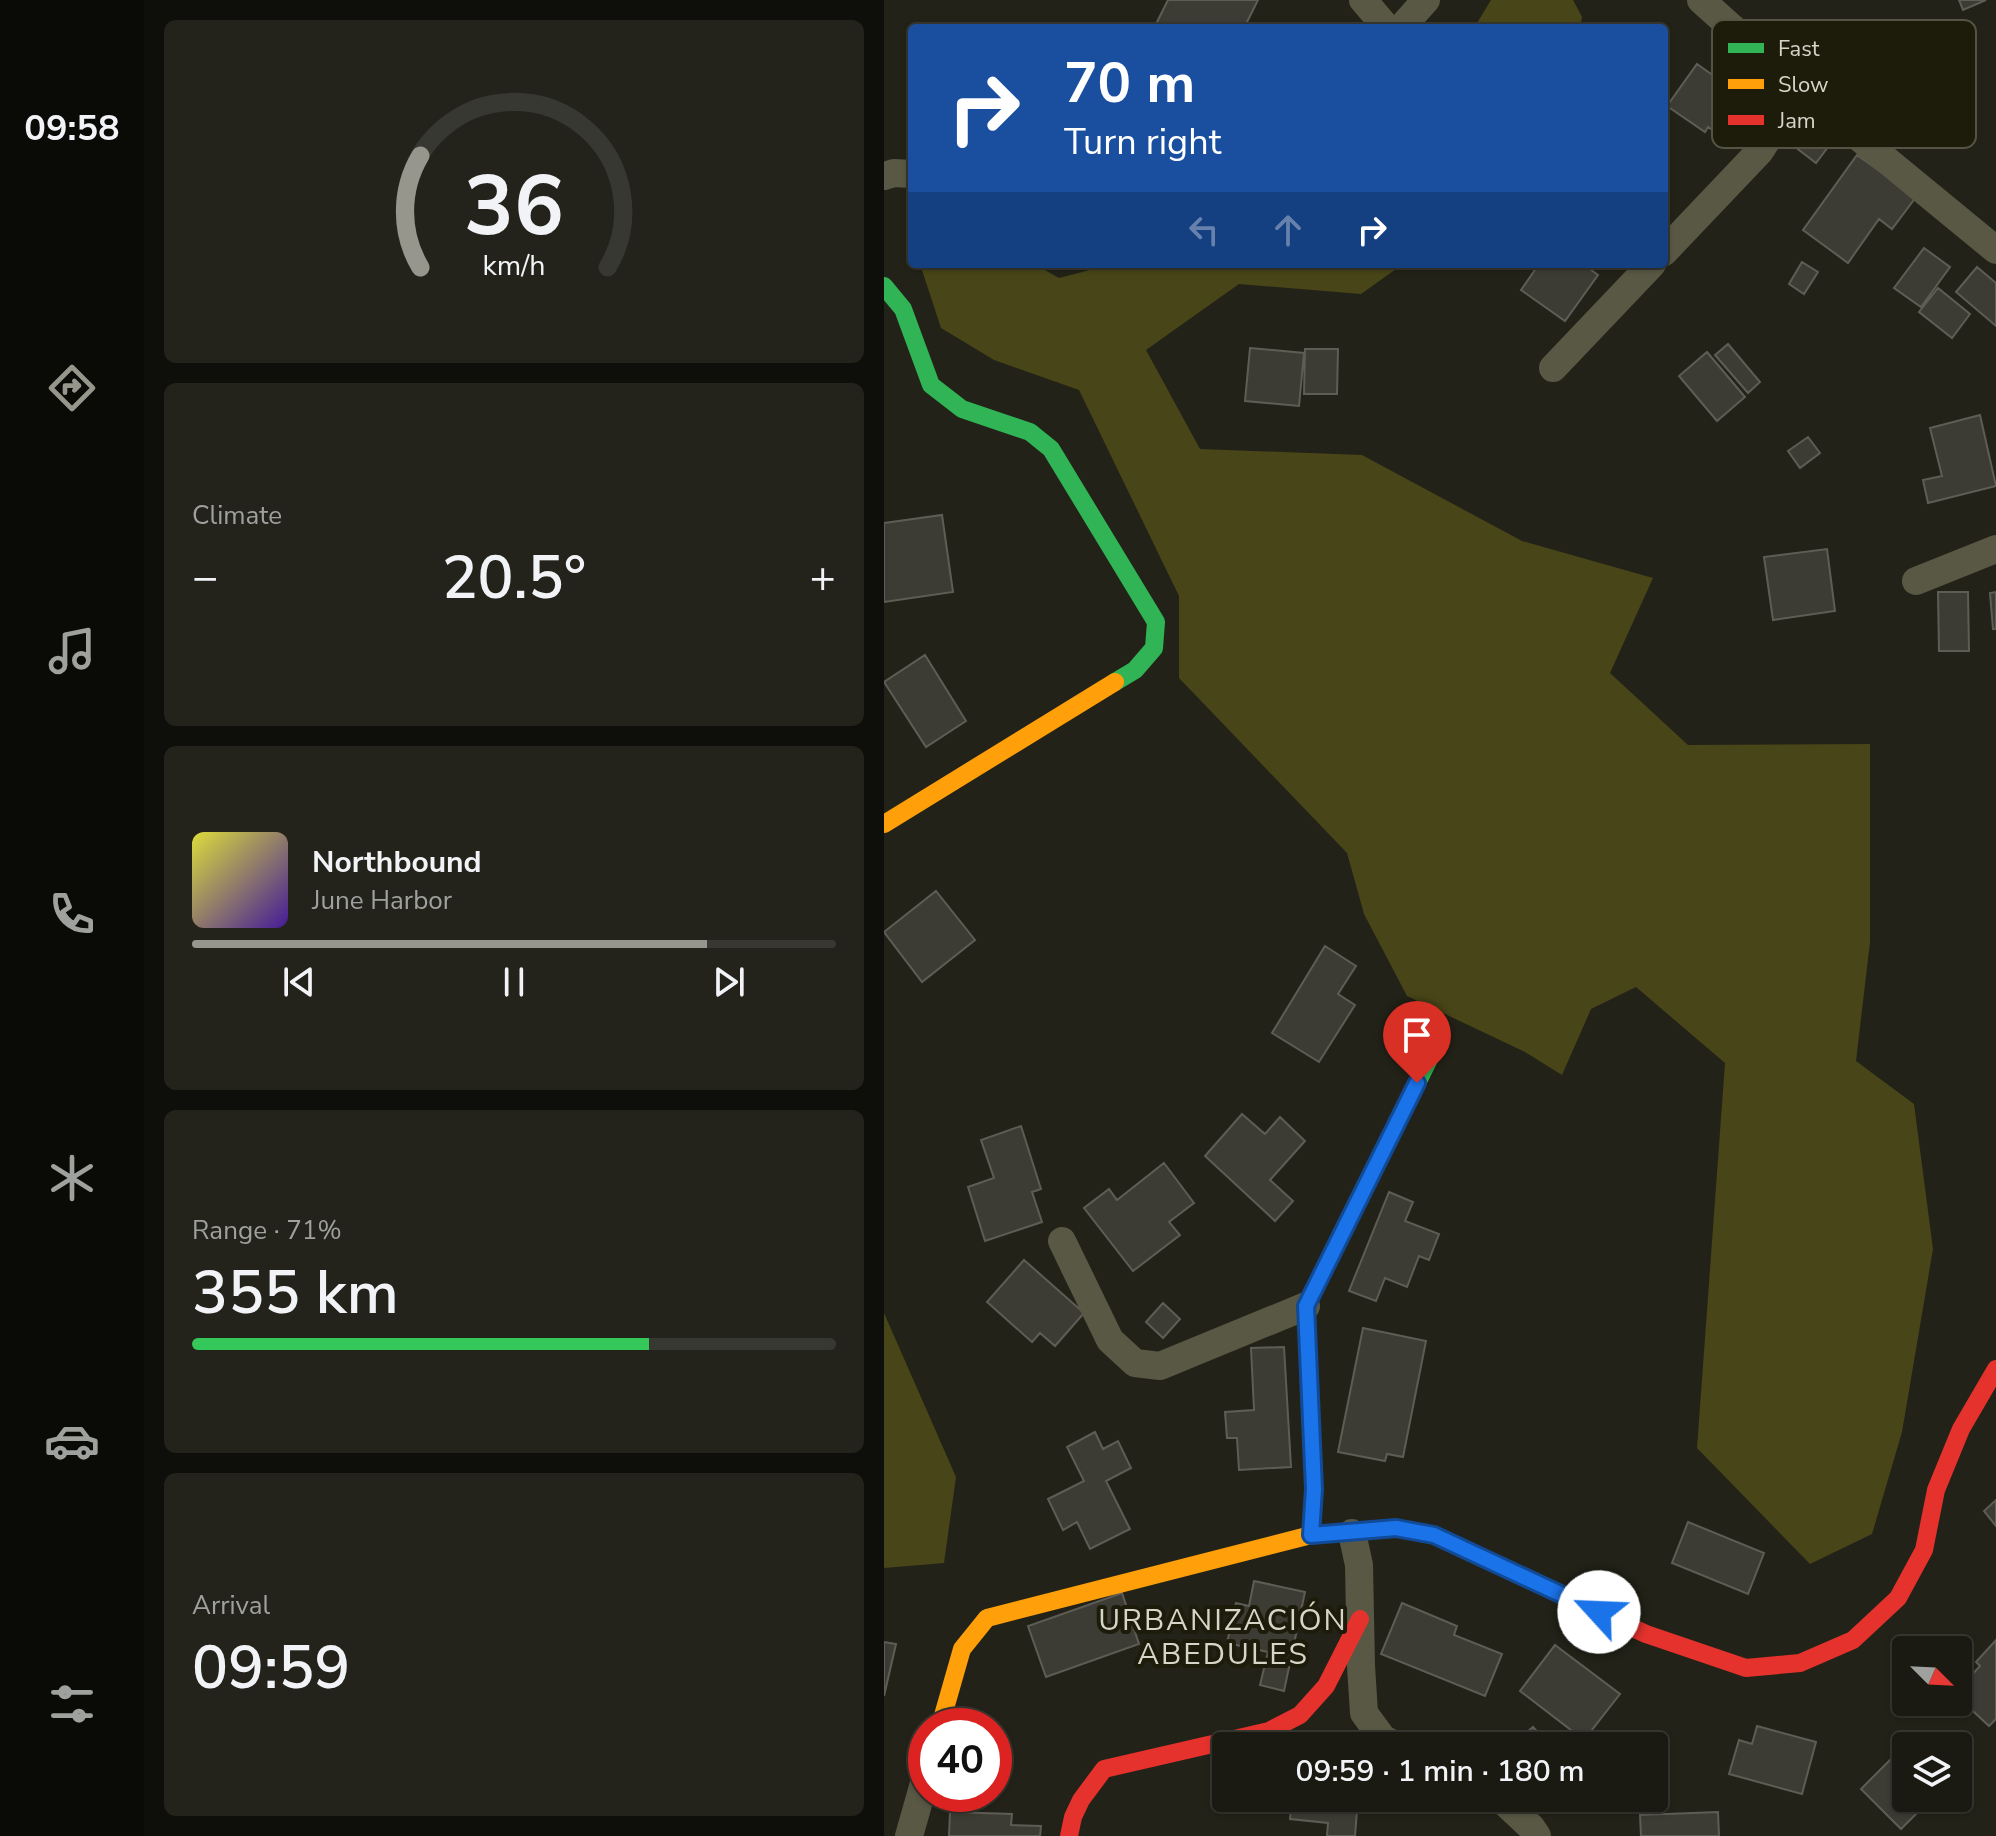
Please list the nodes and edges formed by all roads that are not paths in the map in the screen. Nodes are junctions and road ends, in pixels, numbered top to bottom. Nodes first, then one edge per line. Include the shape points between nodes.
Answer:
1 (1363, 0) edge
2 (1426, 0) edge
3 (1701, 0) edge
4 (1723, 20) edge
5 (1384, 24) edge
6 (1405, 24) edge
7 (1762, 148) edge
8 (1872, 148) edge
9 (908, 174) edge
10 (884, 176) edge
11 (1668, 248) edge
12 (1996, 250) edge
13 (1648, 268) edge
14 (884, 286) edge
15 (1553, 368) dead end
16 (1996, 549) edge
17 (1916, 581) dead end
18 (884, 824) edge
19 (1431, 1055) dead end
20 (1062, 1241) dead end
21 (1306, 1306) junction
22 (1996, 1369) edge
23 (1352, 1533) junction
24 (1311, 1535) junction
25 (1360, 1619) junction
26 (945, 1708) edge
27 (1378, 1732) edge
28 (916, 1812) edge
29 (1515, 1812) edge
30 (909, 1836) edge
31 (1069, 1836) edge
32 (1537, 1836) edge

1 - 5 street
2 - 6 street
3 - 4 street
7 - 11 street
8 - 12 street
9 - 10 street
13 - 15 street
14 - 18 street via 903,309 931,385 962,409 1030,432 1051,449 1156,622 1154,648 1135,670
16 - 17 street
19 - 21 street
20 - 21 street via 1110,1340 1135,1363 1160,1366
21 - 24 street via 1314,1489
22 - 23 street via 1961,1429 1936,1490 1924,1550 1898,1598 1853,1640 1800,1663 1746,1668 1646,1634 1434,1535 1396,1528
23 - 24 street
23 - 25 street via 1359,1565
24 - 26 street via 987,1618 962,1649
25 - 27 street via 1364,1713
25 - 31 street via 1326,1686 1300,1715 1269,1731 1104,1769 1071,1817
28 - 30 street
29 - 32 street

